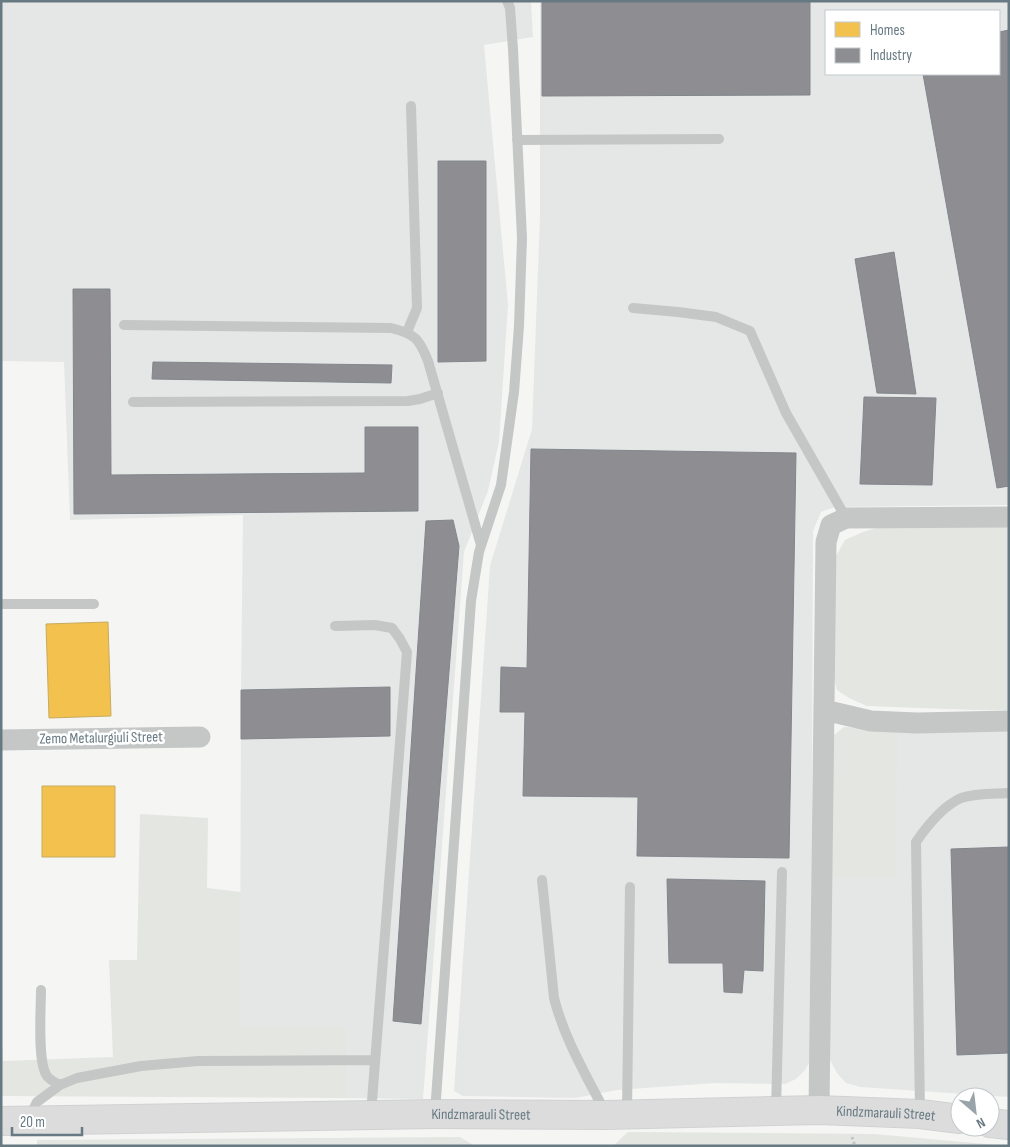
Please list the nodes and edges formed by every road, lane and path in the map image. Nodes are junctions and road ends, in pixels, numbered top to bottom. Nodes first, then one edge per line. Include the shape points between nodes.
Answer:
1 (507, 1) edge
2 (411, 106) dead end
3 (518, 140) junction
4 (719, 140) dead end
5 (633, 308) dead end
6 (124, 325) dead end
7 (407, 332) junction
8 (438, 393) junction
9 (133, 402) dead end
10 (1009, 517) edge
11 (846, 518) junction
12 (481, 545) junction
13 (1, 604) edge
14 (94, 604) dead end
15 (335, 626) dead end
16 (824, 710) junction
17 (1009, 720) edge
18 (200, 736) dead end
19 (1, 740) edge
20 (1009, 793) edge
21 (782, 872) dead end
22 (542, 880) dead end
23 (630, 886) dead end
24 (41, 990) dead end
25 (374, 1060) junction
26 (60, 1085) junction
27 (819, 1110) junction
28 (776, 1112) junction
29 (435, 1114) junction
30 (920, 1114) junction
31 (371, 1115) junction
32 (616, 1115) junction
33 (950, 1118) edge
34 (32, 1120) junction
35 (1, 1121) edge

1 - 3 lane
2 - 7 lane via 417,308
3 - 4 lane
3 - 12 lane via 522,238 514,392 501,485
5 - 11 lane via 716,317 750,331 786,413
6 - 7 lane via 391,328
7 - 8 lane via 421,343
8 - 9 lane via 408,401
8 - 12 lane
10 - 11 street
11 - 16 street via 831,525 826,542
12 - 29 lane via 471,602
13 - 14 lane
15 - 25 lane via 375,624 392,628 407,652
16 - 17 street via 871,721
16 - 27 street
18 - 19 street, Zemo Metalurgiuli Street
20 - 30 lane via 962,798 946,807 916,842
21 - 28 lane
22 - 32 lane via 554,998 563,1029
23 - 32 lane
24 - 26 lane via 43,1065 47,1077
25 - 26 lane via 188,1062 141,1066 77,1078
25 - 31 lane
26 - 34 lane via 37,1102
27 - 28 main road, Kindzmarauli Street
27 - 30 main road, Kindzmarauli Street
28 - 32 main road, Kindzmarauli Street
29 - 31 main road, Kindzmarauli Street
29 - 32 main road, Kindzmarauli Street
30 - 33 main road, Kindzmarauli Street
31 - 34 main road, Kindzmarauli Street
34 - 35 main road, Kindzmarauli Street

